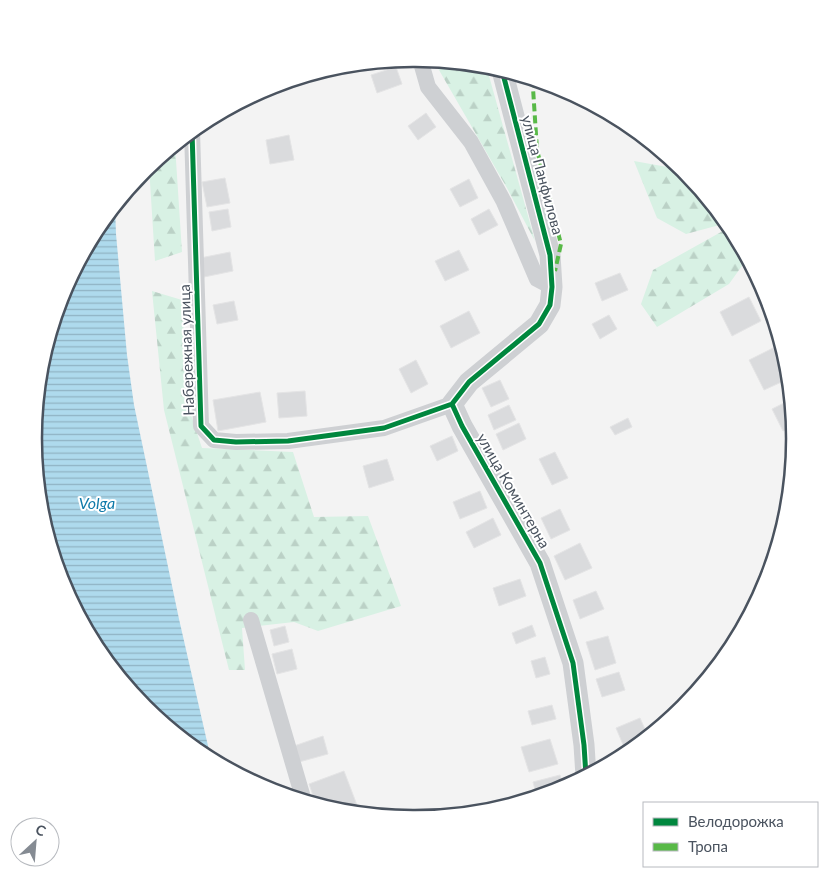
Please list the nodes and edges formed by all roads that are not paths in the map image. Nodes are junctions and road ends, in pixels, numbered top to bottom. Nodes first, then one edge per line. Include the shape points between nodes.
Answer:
1 (422, 67) edge
2 (504, 79) edge
3 (192, 141) edge
4 (552, 287) junction
5 (452, 404) junction
6 (251, 620) dead end
7 (585, 768) edge
8 (302, 792) edge

1 - 4 street via 428,87 471,142 504,202 537,279
2 - 4 street, улица Панфилова via 550,255
3 - 5 street, Набережная улица via 201,426 214,440 288,441 384,428
4 - 5 street via 550,305 539,324 470,382
5 - 7 street, улица Коминтерна via 540,563 573,663
6 - 8 street

